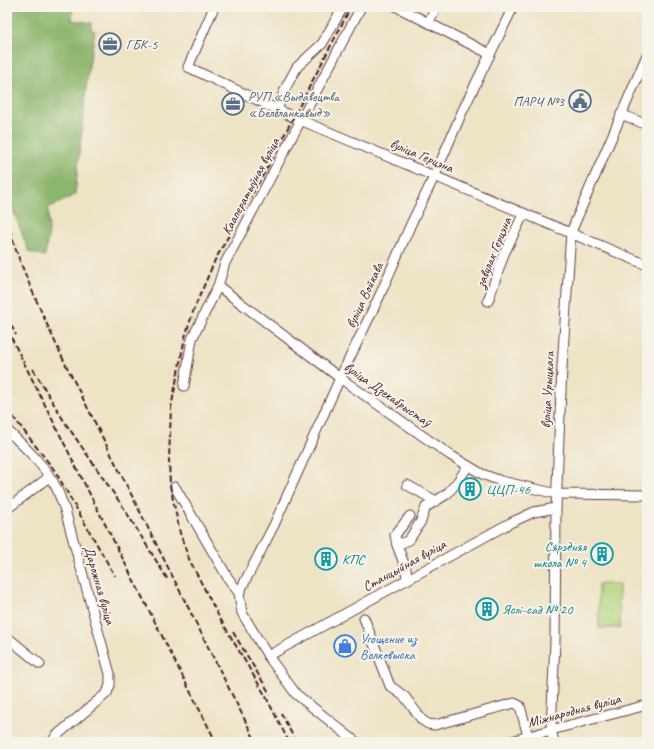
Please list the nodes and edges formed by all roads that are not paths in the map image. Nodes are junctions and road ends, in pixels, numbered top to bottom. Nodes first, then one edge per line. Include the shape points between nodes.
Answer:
1 (214, 7) edge
2 (342, 7) edge
3 (360, 7) edge
4 (397, 7) edge
5 (436, 7) edge
6 (513, 7) edge
7 (429, 22) junction
8 (490, 54) junction
9 (647, 55) edge
10 (276, 109) junction
11 (621, 114) junction
12 (300, 120) junction
13 (647, 126) edge
14 (435, 175) junction
15 (524, 213) junction
16 (572, 232) junction
17 (647, 265) edge
18 (218, 286) junction
19 (488, 301) dead end
20 (340, 378) junction
21 (184, 386) dead end
22 (7, 430) edge
23 (468, 466) junction
24 (50, 477) junction
25 (406, 485) dead end
26 (175, 487) dead end
27 (557, 494) junction
28 (647, 494) edge
29 (436, 501) junction
30 (556, 508) junction
31 (7, 509) edge
32 (410, 516) dead end
33 (397, 545) junction
34 (407, 580) junction
35 (239, 593) junction
36 (364, 618) dead end
37 (7, 637) edge
38 (268, 656) junction
39 (40, 664) dead end
40 (647, 705) edge
41 (551, 730) junction
42 (528, 736) junction
43 (52, 742) edge
44 (356, 742) edge
45 (508, 742) edge
46 (554, 742) edge

1 - 10 street, вуліца Герцэна via 188,67
2 - 10 street via 322,44 297,67
3 - 12 street, Кааператыўная вуліца
4 - 7 street
5 - 7 street
6 - 8 street, вуліца Войкава
7 - 8 street
8 - 14 street, вуліца Войкава
9 - 11 street, вуліца Урыцкага
10 - 12 street, вуліца Герцэна
11 - 13 street
11 - 16 street, вуліца Урыцкага
12 - 14 street, вуліца Герцэна
12 - 18 street, Кааператыўная вуліца via 225,263
14 - 15 street, вуліца Герцэна
14 - 20 street, вуліца Войкава
15 - 16 street, вуліца Герцэна
15 - 19 street, завулак Герцэна via 504,254
16 - 17 street, вуліца Герцэна
16 - 27 street, вуліца Урыцкага via 562,367
18 - 20 street, вуліца Дзекабрыстаў
18 - 21 street, Кааператыўная вуліца via 192,339
20 - 23 street, вуліца Дзекабрыстаў
20 - 35 street, вуліца Войкава via 274,525
22 - 24 street, Дарожная вуліца via 29,451
23 - 27 street, вуліца Дзекабрыстаў via 501,481
23 - 29 street via 447,494
24 - 31 street
24 - 43 street, Дарожная вуліца via 64,510 110,674 107,693
25 - 29 street
26 - 35 street
27 - 28 street, вуліца Дзекабрыстаў
27 - 30 street, вуліца Урыцкага
29 - 33 street via 426,507 422,520 409,540
30 - 34 street, Станцыйная вуліца via 534,512 510,523
30 - 41 street, вуліца Урыцкага via 555,642
32 - 33 street via 395,536
33 - 34 street via 406,569
34 - 38 street, Станцыйная вуліца
35 - 38 street via 242,613
36 - 42 street via 390,686 405,697 422,720 435,725 514,703 520,706
37 - 39 street
38 - 44 street via 296,694
40 - 41 street, Міжнародная вуліца
41 - 42 street, Міжнародная вуліца
41 - 46 street, вуліца Урыцкага
42 - 45 street, Міжнародная вуліца

